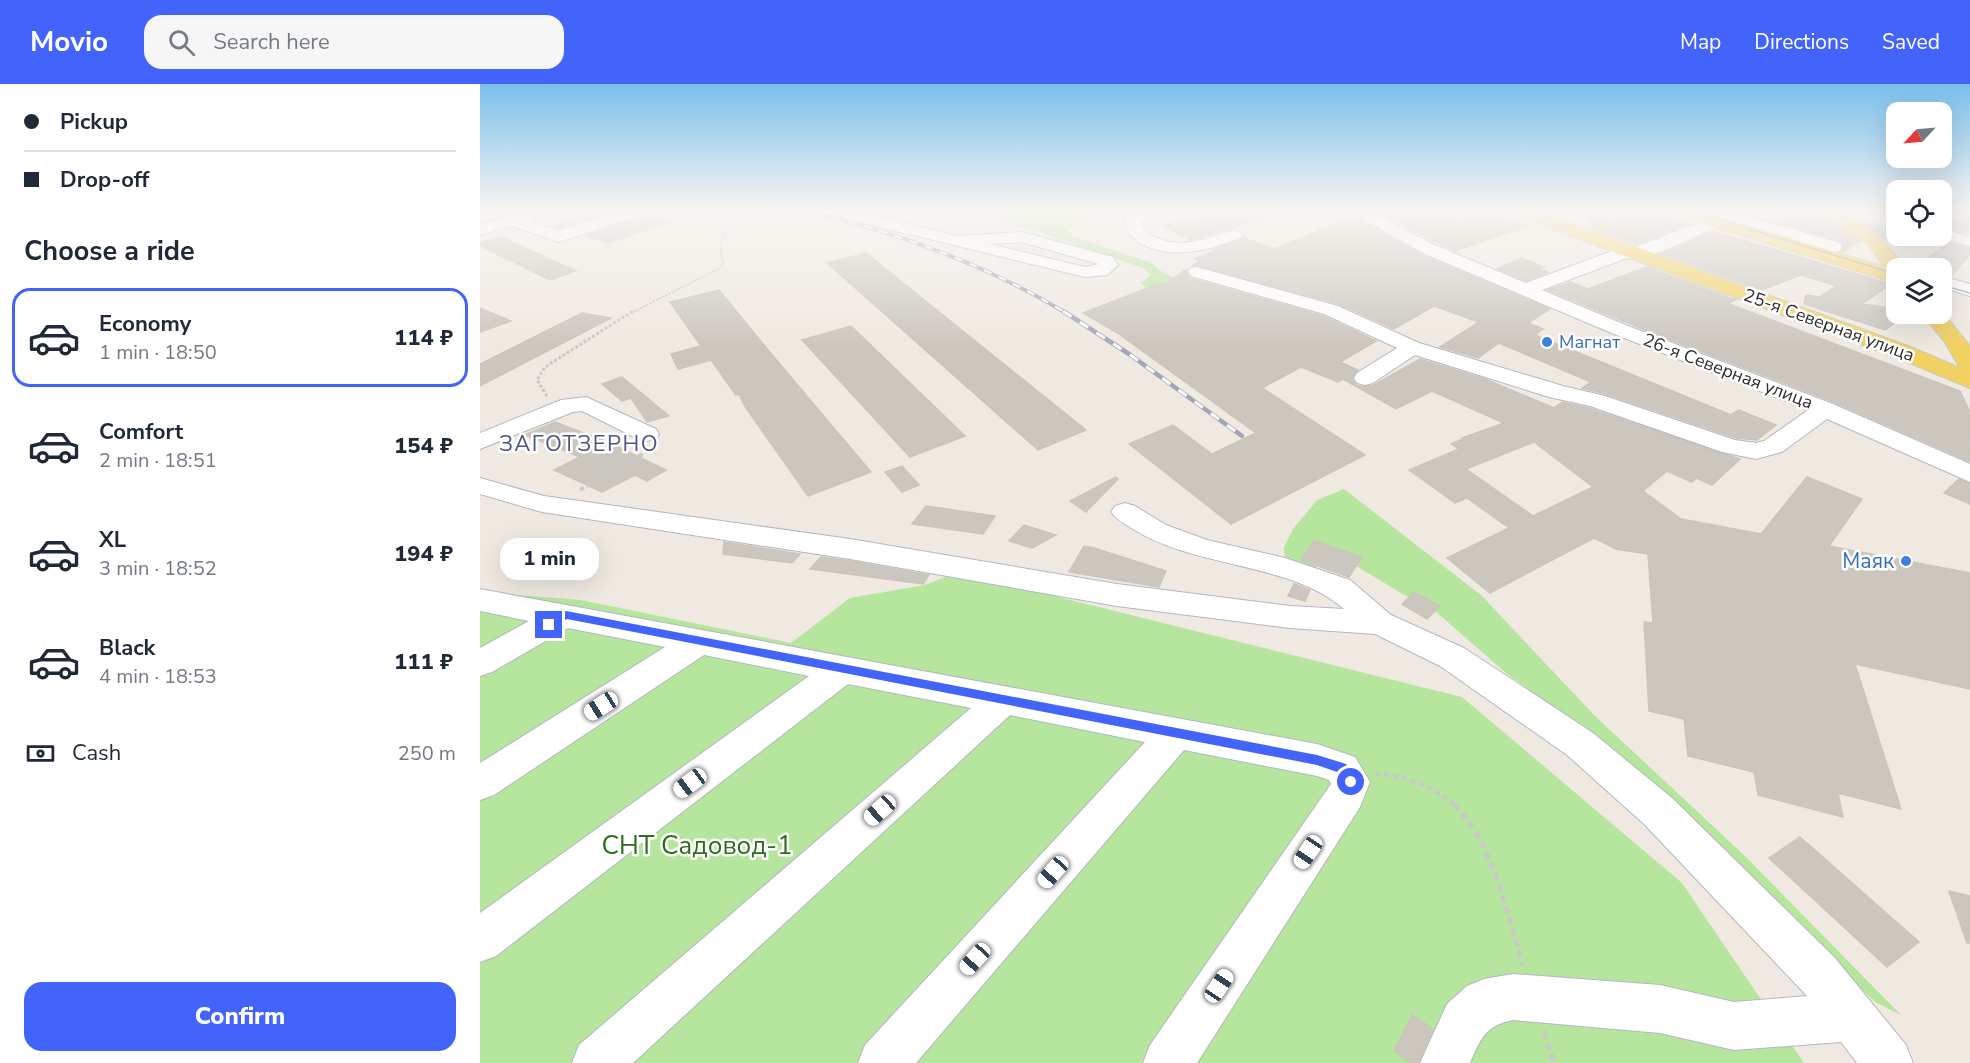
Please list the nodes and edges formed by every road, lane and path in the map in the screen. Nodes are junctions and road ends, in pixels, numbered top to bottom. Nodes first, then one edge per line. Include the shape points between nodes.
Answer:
1 (722, 256) edge
2 (1016, 256) edge
3 (1088, 256) edge
4 (1444, 256) edge
5 (1622, 256) edge
6 (1637, 256) edge
7 (1850, 256) edge
8 (1886, 267) edge
9 (1197, 272) dead end
10 (1952, 284) edge
11 (1525, 290) junction
12 (1970, 290) edge
13 (1952, 295) edge
14 (1970, 301) edge
15 (1942, 324) edge
16 (1413, 347) junction
17 (1970, 365) edge
18 (1365, 378) dead end
19 (1970, 381) edge
20 (558, 409) junction
21 (1825, 409) junction
22 (647, 434) joint
23 (480, 442) edge
24 (1970, 474) edge
25 (480, 486) edge
26 (556, 504) junction
27 (1125, 512) dead end
28 (480, 600) edge
29 (566, 615) junction
30 (1380, 623) junction
31 (701, 641) junction
32 (480, 663) edge
33 (843, 669) junction
34 (1004, 700) junction
35 (1176, 733) junction
36 (1351, 782) junction
37 (480, 783) edge
38 (480, 940) edge
39 (1534, 999) junction
40 (1852, 1017) junction
41 (597, 1063) edge
42 (882, 1063) edge
43 (1168, 1063) edge
44 (1445, 1063) edge
45 (1888, 1063) edge

1 - 20 path via 720,268 641,306 541,371 537,380
2 - 3 street via 1085,272 1101,271 1109,265
4 - 11 street, 26-я Северная улица
5 - 11 street
6 - 19 main road, 25-я Северная улица via 1903,352
7 - 8 main road
9 - 16 street via 1331,310
10 - 12 street
11 - 21 street, 26-я Северная улица
13 - 14 street
15 - 17 main road
16 - 18 street
16 - 21 street via 1597,401 1731,447 1756,451 1773,447
20 - 22 street via 586,404
20 - 23 street
21 - 24 street, 26-я Северная улица
22 - 26 path via 654,438 652,448
25 - 26 street via 542,504
26 - 30 street via 1117,595 1290,617
27 - 30 street via 1156,531 1200,548 1275,565 1339,588
28 - 29 street
29 - 31 street
29 - 32 street
30 - 40 street via 1452,657 1580,744 1658,811 1739,891 1819,974
31 - 33 street
31 - 37 street
33 - 34 street
33 - 38 street
34 - 35 street
34 - 41 street
35 - 36 street via 1317,760 1342,768
35 - 42 street
36 - 39 path via 1366,773 1400,775 1430,788 1460,812 1492,872
36 - 43 street
39 - 40 street via 1660,1009 1734,1026
39 - 44 street via 1513,997 1484,1003 1464,1021
40 - 45 street

